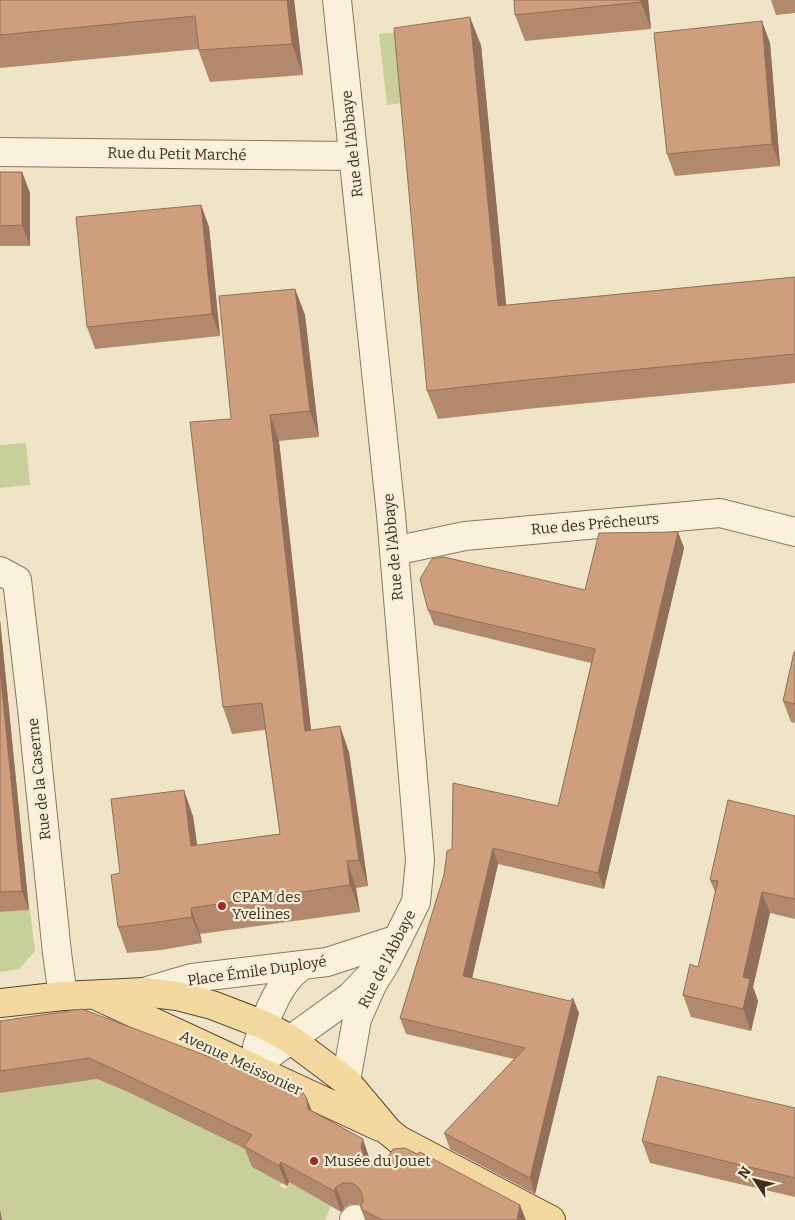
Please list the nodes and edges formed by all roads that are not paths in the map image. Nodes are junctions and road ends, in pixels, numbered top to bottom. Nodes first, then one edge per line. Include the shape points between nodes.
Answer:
1 (337, 0) edge
2 (0, 152) edge
3 (353, 156) junction
4 (795, 532) edge
5 (394, 551) junction
6 (0, 571) edge
7 (398, 939) junction
8 (303, 965) junction
9 (144, 992) junction
10 (94, 995) junction
11 (63, 996) junction
12 (0, 1003) edge
13 (264, 1025) junction
14 (290, 1039) junction
15 (251, 1068) junction
16 (346, 1081) junction
17 (392, 1144) junction
18 (551, 1220) edge

1 - 3 street, Rue de l'Abbaye
2 - 3 street, Rue du Petit Marché
3 - 5 street, Rue de l'Abbaye
4 - 5 street, Rue des Prêcheurs via 720,513 465,536
5 - 7 street, Rue de l'Abbaye via 420,860 416,902
6 - 11 street, Rue de la Caserne via 18,580
7 - 8 street, Place Émile Duployé via 327,962
7 - 14 street via 351,996
7 - 16 street, Rue de l'Abbaye via 357,1019
8 - 9 street, Place Émile Duployé via 192,978
8 - 13 street via 279,991
9 - 10 main road, Avenue Meissonier
9 - 13 main road, Avenue Meissonier via 212,1005
10 - 11 main road, Avenue Meissonier
10 - 15 main road, Avenue Meissonier
11 - 12 main road, Avenue Meissonier
13 - 14 main road, Avenue Meissonier
13 - 15 street
14 - 15 street
14 - 16 main road, Avenue Meissonier
15 - 17 main road, Avenue Meissonier
16 - 17 main road, Avenue Meissonier
17 - 18 main road, Avenue Meissonier

